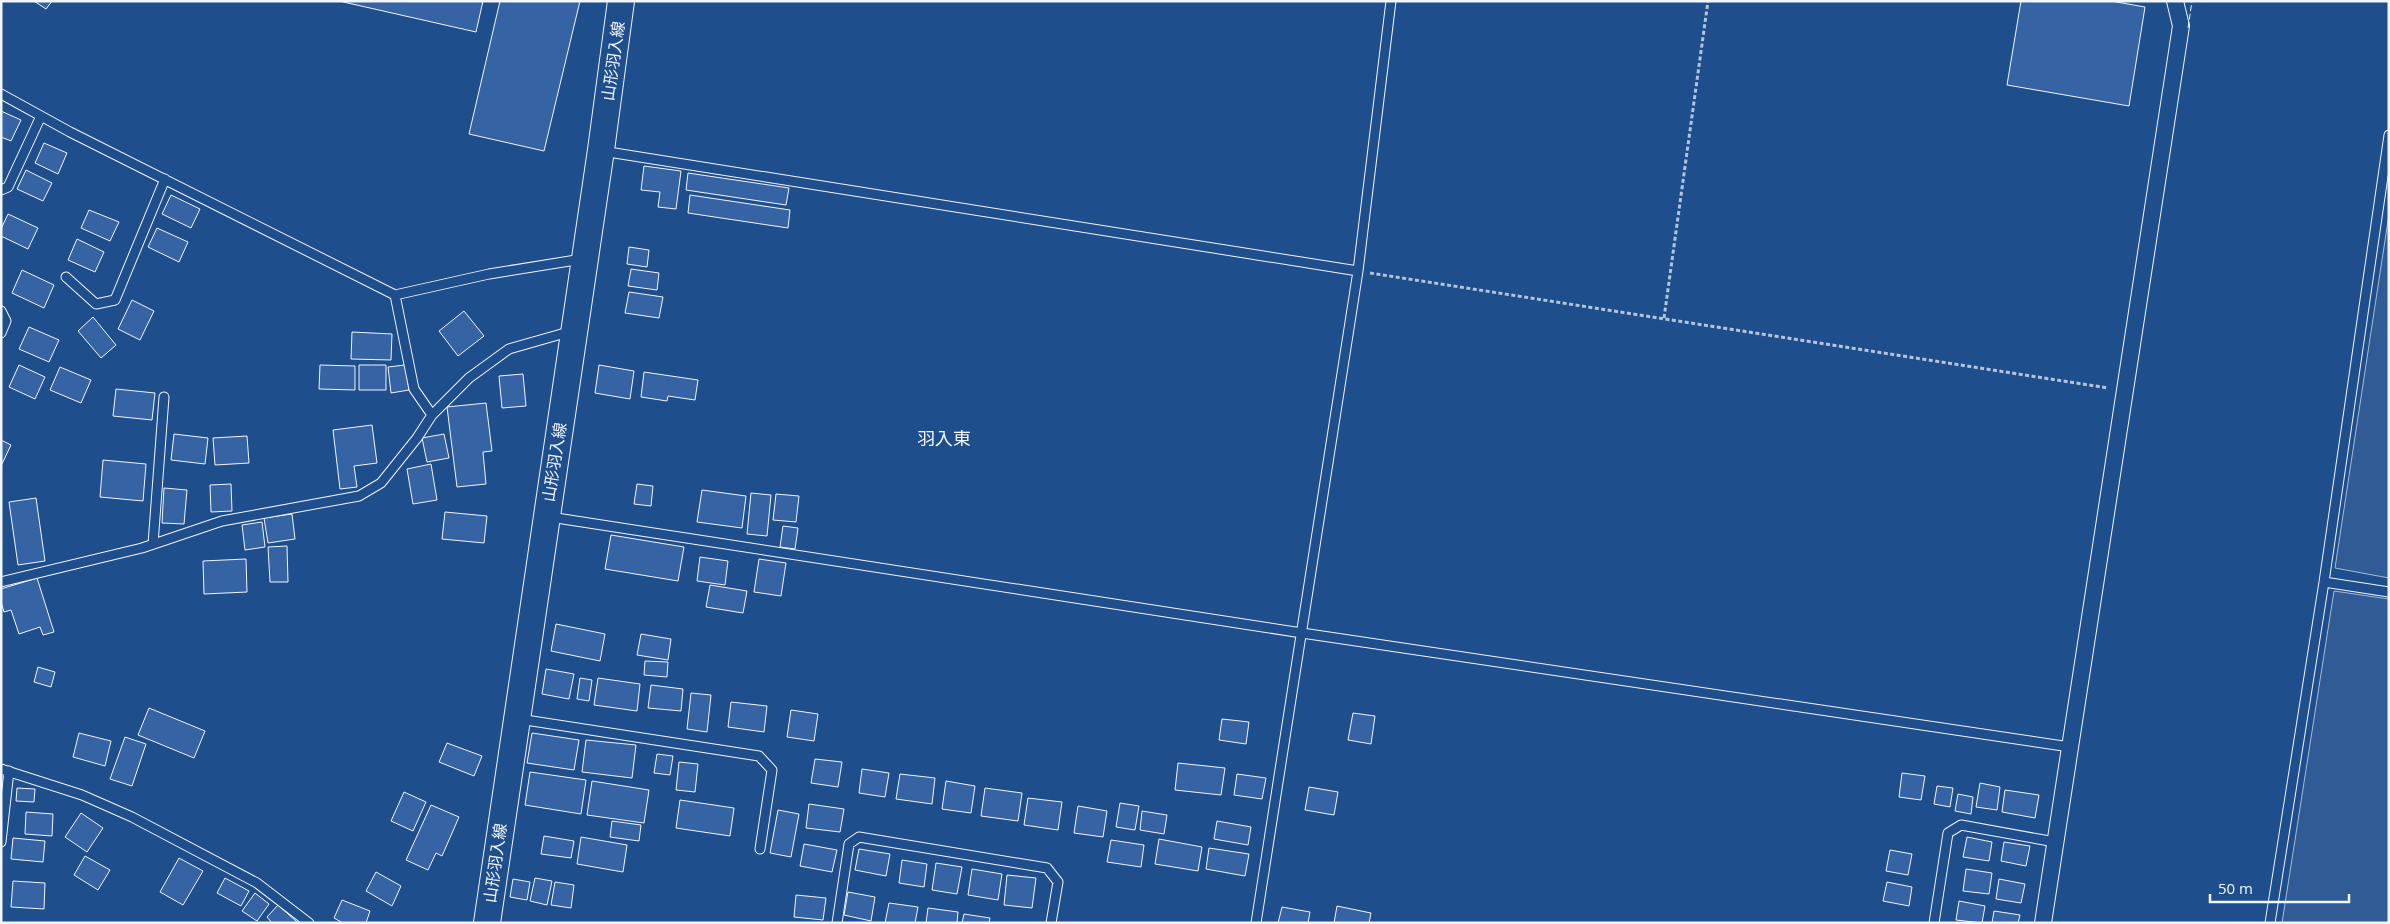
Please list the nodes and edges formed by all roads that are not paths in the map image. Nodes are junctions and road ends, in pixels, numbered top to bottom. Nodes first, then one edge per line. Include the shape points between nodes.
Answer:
1 (621, 1) edge
2 (1391, 1) edge
3 (2175, 1) edge
4 (1, 94) edge
5 (41, 116) junction
6 (2389, 135) edge
7 (601, 150) junction
8 (165, 180) junction
9 (1, 190) edge
10 (585, 258) junction
11 (1358, 271) junction
12 (66, 277) dead end
13 (395, 295) junction
14 (1, 312) edge
15 (575, 330) junction
16 (1, 333) edge
17 (164, 397) dead end
18 (432, 415) junction
19 (546, 516) junction
20 (153, 544) junction
21 (1, 582) edge
22 (2324, 582) junction
23 (2389, 592) edge
24 (1302, 633) junction
25 (516, 718) junction
26 (2070, 747) junction
27 (5, 770) edge
28 (1, 842) edge
29 (2055, 842) junction
30 (760, 850) dead end
31 (309, 923) edge
32 (487, 923) edge
33 (837, 923) edge
34 (1051, 923) edge
35 (1256, 923) edge
36 (1934, 923) edge
37 (2043, 923) edge
38 (2270, 923) edge

1 - 7 main road, 山形羽入線
2 - 11 lane
3 - 26 street via 2181,26
4 - 5 lane
5 - 8 lane
5 - 9 lane via 8,187
6 - 22 lane
7 - 10 main road, 山形羽入線
7 - 11 lane
8 - 12 lane via 115,300 96,304
8 - 13 lane
10 - 13 lane via 489,274
10 - 15 main road, 山形羽入線
11 - 24 lane
13 - 18 lane via 414,389
14 - 16 lane via 6,321
15 - 18 lane via 509,349 469,378
15 - 19 main road, 山形羽入線
17 - 20 lane
18 - 20 lane via 380,482 359,496 222,521
19 - 24 lane
19 - 25 main road, 山形羽入線
20 - 21 lane
22 - 23 lane
22 - 38 lane
24 - 26 lane
24 - 35 lane
25 - 30 lane via 759,756 772,770
25 - 32 main road, 山形羽入線
26 - 29 street
27 - 28 lane
27 - 31 lane via 82,795 132,817 257,883
29 - 36 lane via 1960,825 1948,833
29 - 37 street
33 - 34 lane via 849,844 859,838 1047,868 1058,882

